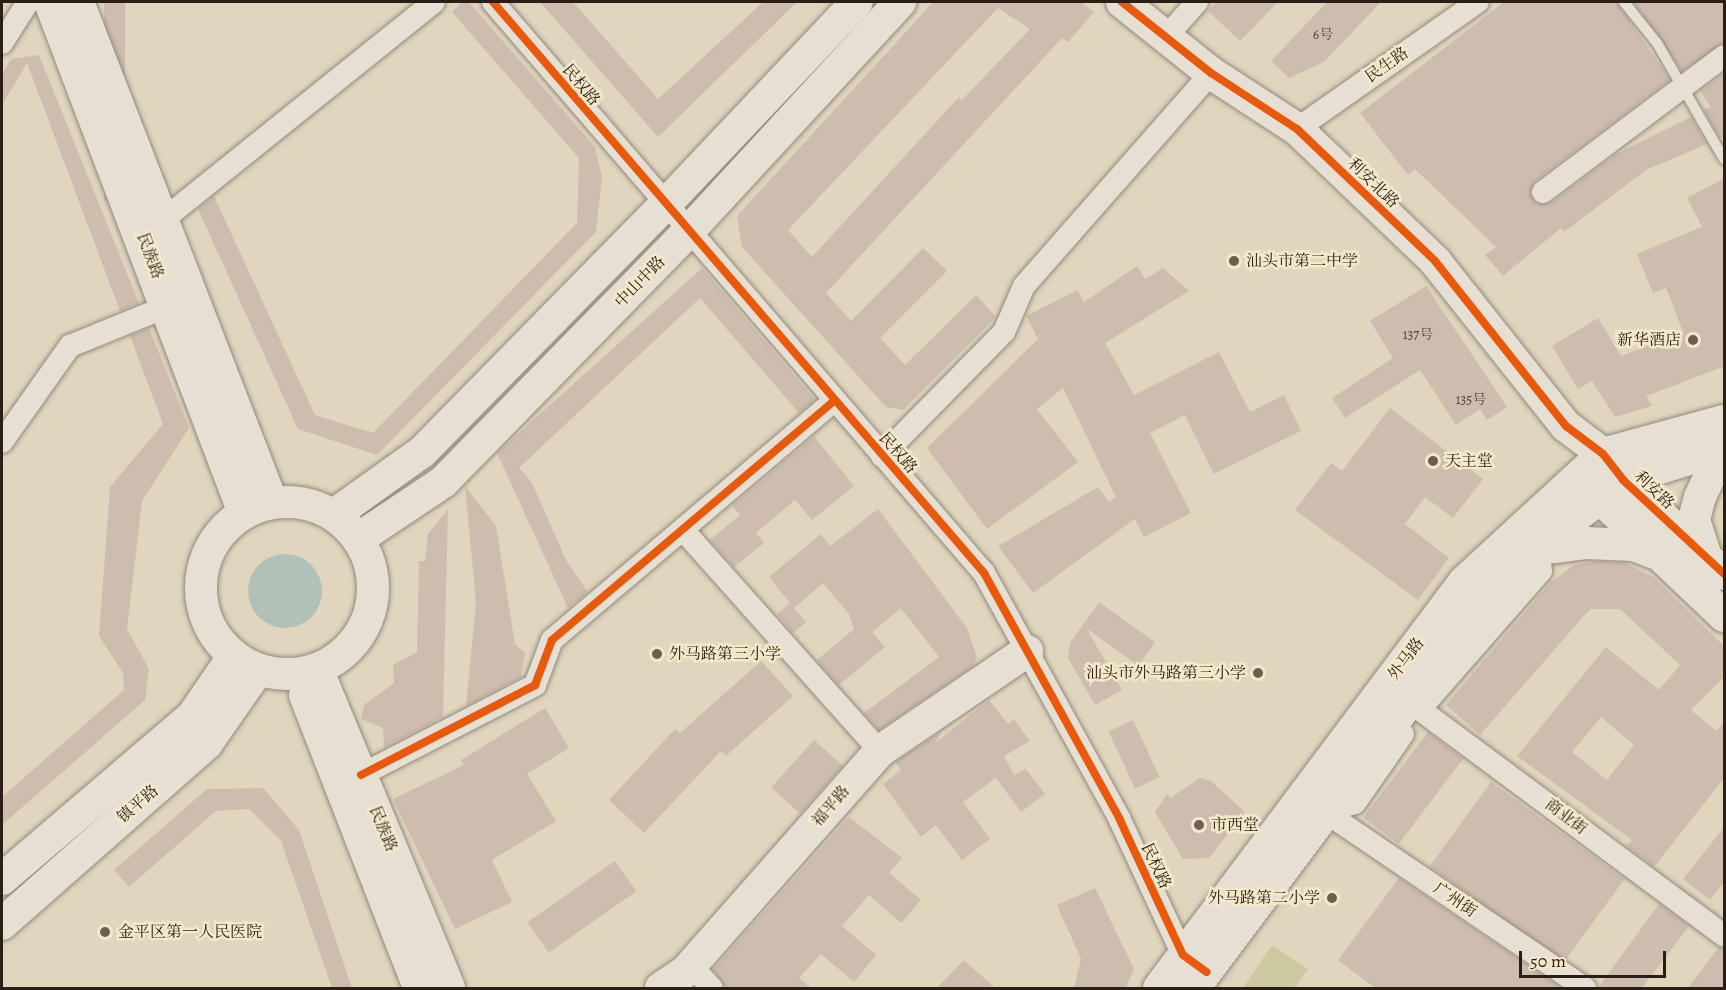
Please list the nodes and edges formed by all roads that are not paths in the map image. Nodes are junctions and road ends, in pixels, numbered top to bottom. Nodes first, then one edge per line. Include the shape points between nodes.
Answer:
1 (28, 2) edge
2 (50, 2) edge
3 (78, 2) edge
4 (434, 2) edge
5 (493, 2) edge
6 (857, 2) edge
7 (900, 2) edge
8 (1122, 2) edge
9 (1197, 2) edge
10 (1478, 2) edge
11 (1624, 2) edge
12 (1166, 37) junction
13 (2, 43) edge
14 (1725, 56) edge
15 (1211, 73) junction
16 (1685, 88) junction
17 (1297, 129) junction
18 (1725, 159) edge
19 (1543, 192) dead end
20 (665, 205) junction
21 (164, 219) junction
22 (688, 232) junction
23 (168, 306) junction
24 (834, 401) junction
25 (1566, 426) junction
26 (1724, 426) edge
27 (2, 442) edge
28 (1603, 454) junction
29 (882, 456) junction
30 (1725, 457) edge
31 (1623, 480) junction
32 (1588, 487) junction
33 (258, 508) junction
34 (334, 515) junction
35 (683, 530) junction
36 (358, 539) junction
37 (1538, 549) junction
38 (1657, 554) junction
39 (1715, 566) edge
40 (1725, 616) edge
41 (1027, 651) junction
42 (245, 663) junction
43 (307, 672) junction
44 (1413, 705) junction
45 (879, 751) junction
46 (361, 775) junction
47 (1325, 812) junction
48 (2, 879) edge
49 (2, 924) edge
50 (1725, 935) edge
51 (691, 966) junction
52 (1194, 972) edge
53 (419, 988) edge
54 (449, 988) edge
55 (661, 988) edge
56 (712, 988) edge
57 (1159, 988) edge
58 (1585, 988) edge

1 - 13 street
2 - 23 street, 民族路
3 - 21 street, 民族路
4 - 21 street
5 - 20 street, 民权路
6 - 20 street
7 - 22 street, 中山中路
8 - 12 street, 利安北路
9 - 12 street
10 - 17 street, 民生路
11 - 16 lane
12 - 15 street, 利安北路
14 - 16 street
15 - 17 street, 利安北路
15 - 29 street via 1024,286 1004,332
16 - 18 lane
16 - 19 street
17 - 25 street, 利安北路 via 1435,261
20 - 22 street, 民权路
20 - 34 street via 422,452
21 - 33 street, 民族路
22 - 24 street, 民权路
22 - 36 street, 中山中路 via 443,482
23 - 27 street via 70,346
23 - 33 street, 民族路
24 - 29 street, 民权路
24 - 35 street
25 - 28 street, 利安路
25 - 32 street
26 - 28 street, 外马路
26 - 31 street, 外马路
28 - 31 street, 利安路
28 - 32 street, 外马路
29 - 41 street, 民权路 via 984,573
30 - 39 street via 1716,463 1694,519
31 - 32 street, 外马路
31 - 39 street, 利安路
32 - 37 street, 外马路
32 - 38 street
32 - 52 street, 外马路 via 1464,582
33 - 34 street via 314,506
33 - 42 street via 222,531 207,555 201,582 207,619
34 - 36 street
35 - 45 street
35 - 46 street via 552,640 535,685
36 - 43 street via 371,571 369,614 346,650
37 - 38 street via 1633,545
37 - 44 street, 外马路 via 1488,596
38 - 40 street
41 - 45 street, 福平路
41 - 52 street, 民权路 via 1119,818
42 - 43 street
42 - 48 street, 镇平路 via 192,717
42 - 49 street, 镇平路 via 207,743
43 - 46 street, 民族路
43 - 53 street, 民族路
44 - 47 street, 外马路
44 - 50 street, 商业街
45 - 51 street, 福平路
46 - 54 street, 民族路
47 - 52 street, 外马路
47 - 58 street, 广州街
51 - 55 street, 福平路
51 - 56 street
52 - 57 street, 外马路

